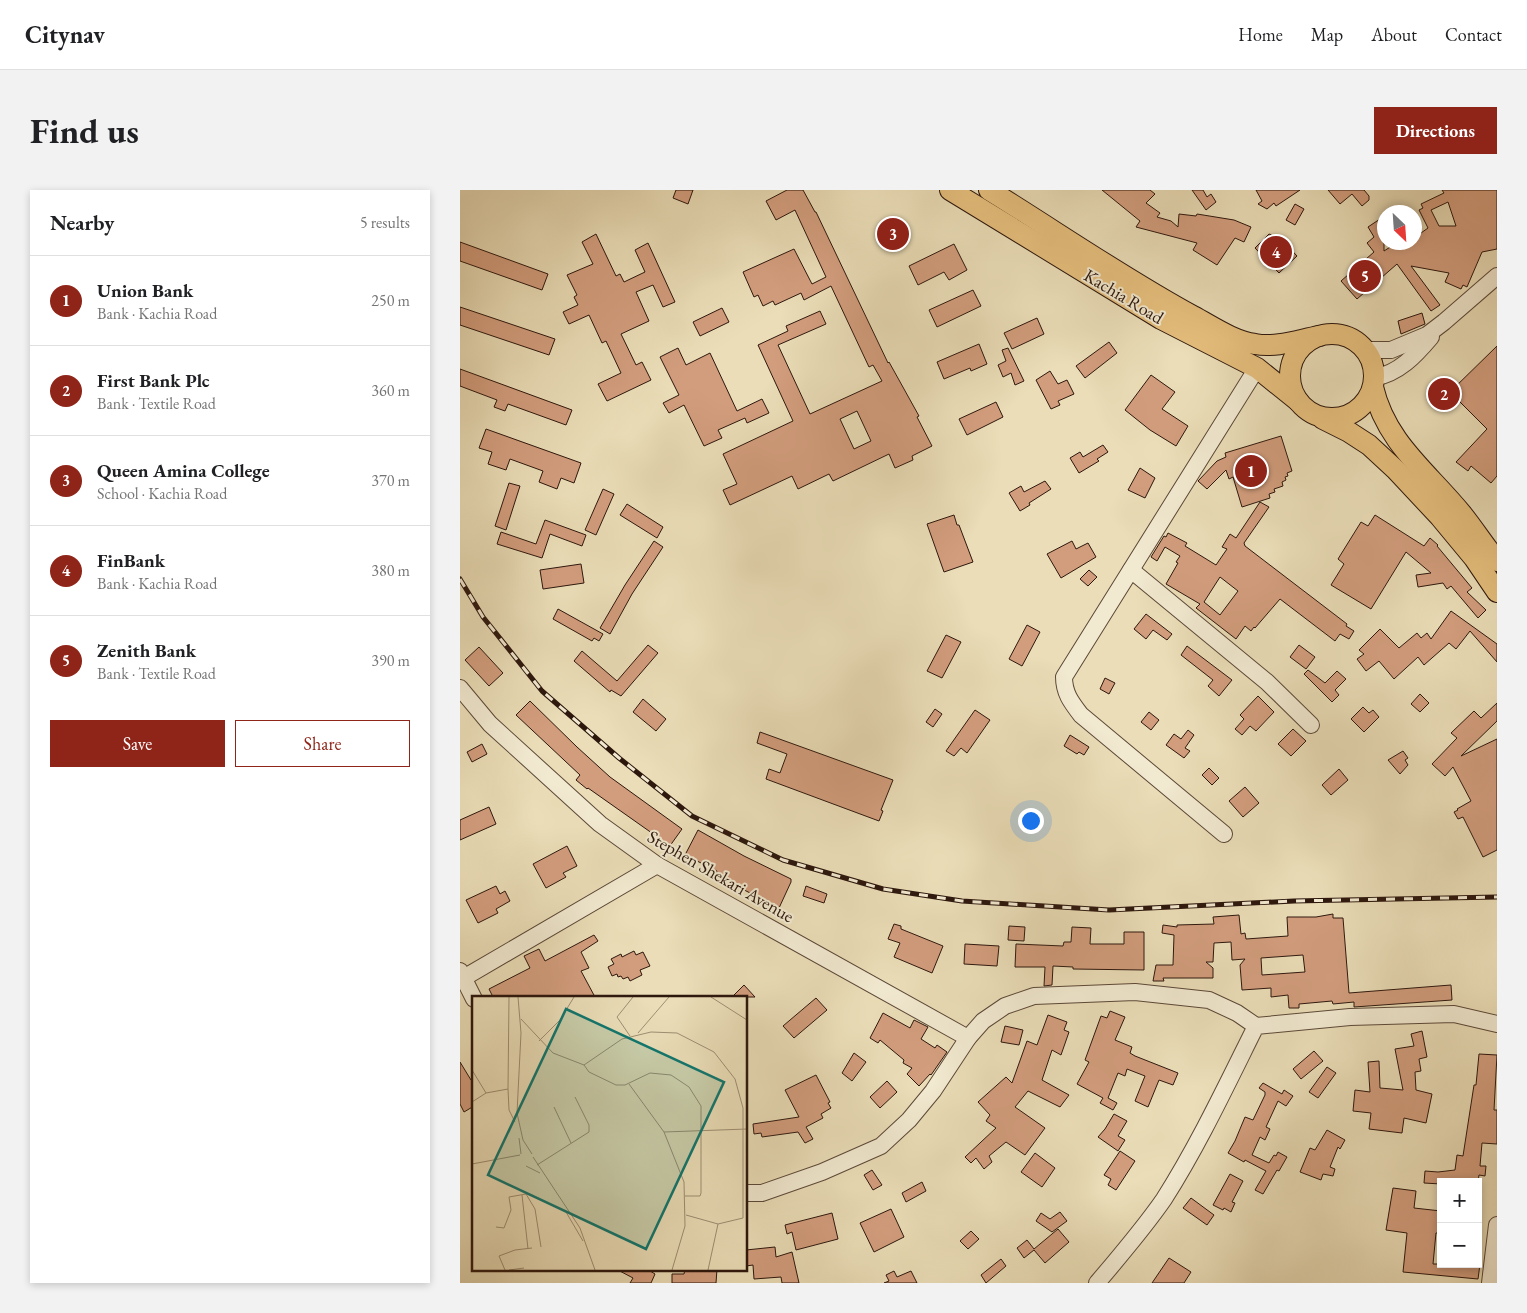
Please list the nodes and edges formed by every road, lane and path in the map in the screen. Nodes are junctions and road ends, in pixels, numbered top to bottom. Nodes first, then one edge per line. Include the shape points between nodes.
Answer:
1 (950, 190) edge
2 (989, 190) edge
3 (1497, 276) edge
4 (1444, 322) junction
5 (1319, 336) junction
6 (1358, 342) junction
7 (1257, 368) junction
8 (1373, 382) junction
9 (1298, 402) junction
10 (1314, 414) junction
11 (1493, 554) edge
12 (1131, 570) junction
13 (1497, 592) edge
14 (460, 688) edge
15 (1311, 725) dead end
16 (1224, 834) dead end
17 (657, 866) junction
18 (461, 977) edge
19 (472, 996) edge
20 (1497, 1024) edge
21 (1256, 1026) junction
22 (968, 1038) junction
23 (748, 1192) edge
24 (1497, 1225) edge
25 (1097, 1283) edge
26 (1490, 1283) edge

1 - 7 main road, Kachia Road via 1161,320
2 - 5 main road, Kachia Road via 1166,301 1228,334 1265,345
3 - 4 street
4 - 6 street via 1427,336 1391,350 1368,350
4 - 8 street via 1417,353 1398,369
5 - 6 main road via 1346,336
5 - 9 main road via 1297,351 1291,363 1289,376
6 - 8 main road via 1373,364
7 - 9 main road, Kachia Road
7 - 12 street
8 - 10 main road via 1368,398 1350,414 1332,418
8 - 11 main road via 1376,401 1400,447 1462,514
9 - 10 main road
10 - 13 main road via 1369,444 1396,470 1474,558
12 - 15 street via 1267,682
12 - 16 street via 1064,677 1068,698 1101,733
14 - 17 street, Stephen Shekari Avenue via 490,724 600,824
17 - 18 street
17 - 22 street, Stephen Shekari Avenue
18 - 19 street
20 - 21 street via 1454,1014 1350,1017
21 - 22 street via 1209,1000 1135,992 1034,996 1004,1006 983,1021
21 - 25 street via 1201,1136 1163,1199
22 - 23 street via 933,1091 909,1120 880,1146 822,1172 762,1193
24 - 26 street

